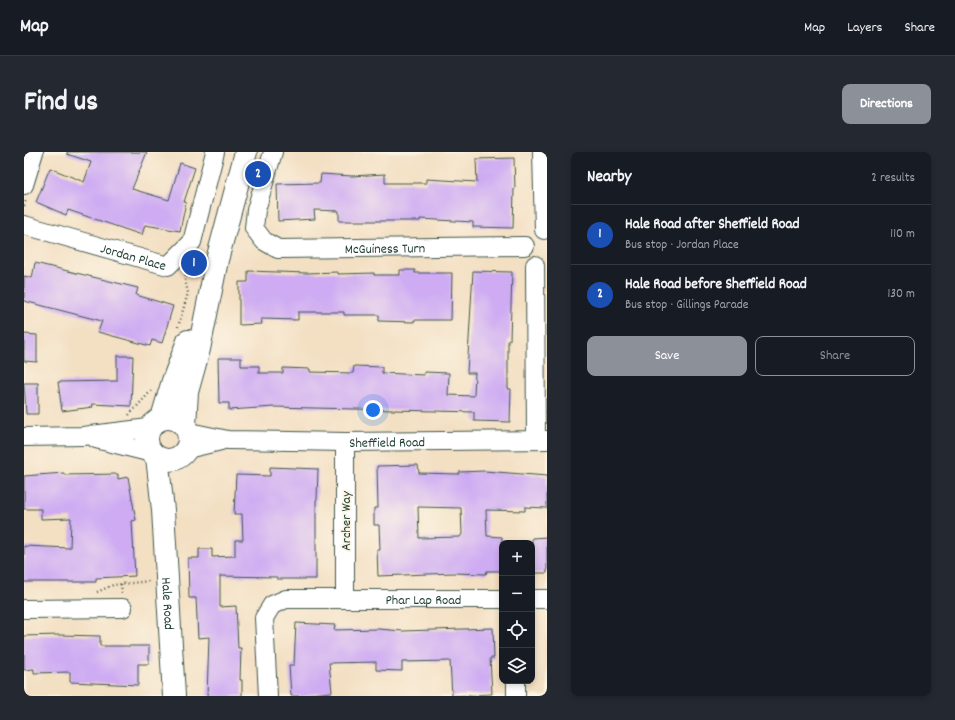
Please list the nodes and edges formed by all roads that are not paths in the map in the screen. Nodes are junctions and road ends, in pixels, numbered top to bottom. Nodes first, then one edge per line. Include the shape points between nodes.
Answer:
1 (34, 152) edge
2 (215, 152) edge
3 (246, 152) edge
4 (273, 152) edge
5 (542, 152) edge
6 (24, 185) edge
7 (24, 225) edge
8 (545, 230) edge
9 (525, 246) junction
10 (217, 260) junction
11 (541, 266) edge
12 (541, 308) edge
13 (542, 377) edge
14 (156, 423) junction
15 (83, 436) junction
16 (24, 437) edge
17 (541, 440) edge
18 (345, 442) junction
19 (174, 446) junction
20 (345, 599) junction
21 (499, 599) edge
22 (535, 599) edge
23 (547, 599) edge
24 (124, 608) dead end
25 (24, 609) edge
26 (516, 684) edge
27 (174, 696) edge
28 (268, 696) edge
29 (516, 696) edge

1 - 6 street
2 - 7 street, Jordan Place via 192,242 168,266
3 - 10 main road, Hale Road
4 - 9 street, McGuiness Turn via 256,210 254,228 264,241 278,249
5 - 8 street
8 - 9 street via 531,234
9 - 11 street via 527,257
10 - 14 main road, Hale Road
10 - 19 main road, Hale Road via 199,350
11 - 12 street
12 - 13 street
13 - 17 street
14 - 15 street, Sheffield Road
14 - 19 main road, Hale Road via 147,441
14 - 19 main road via 170,417 178,420
15 - 16 street, Sheffield Road
15 - 19 street, Sheffield Road
17 - 18 street, Sheffield Road
18 - 19 street, Sheffield Road via 228,440
18 - 20 street, Archer Way
19 - 27 main road, Hale Road via 163,510
20 - 21 street, Phar Lap Road
20 - 28 street, Phar Lap Road via 286,599 272,605 264,618
22 - 23 street
24 - 25 street
26 - 29 street

